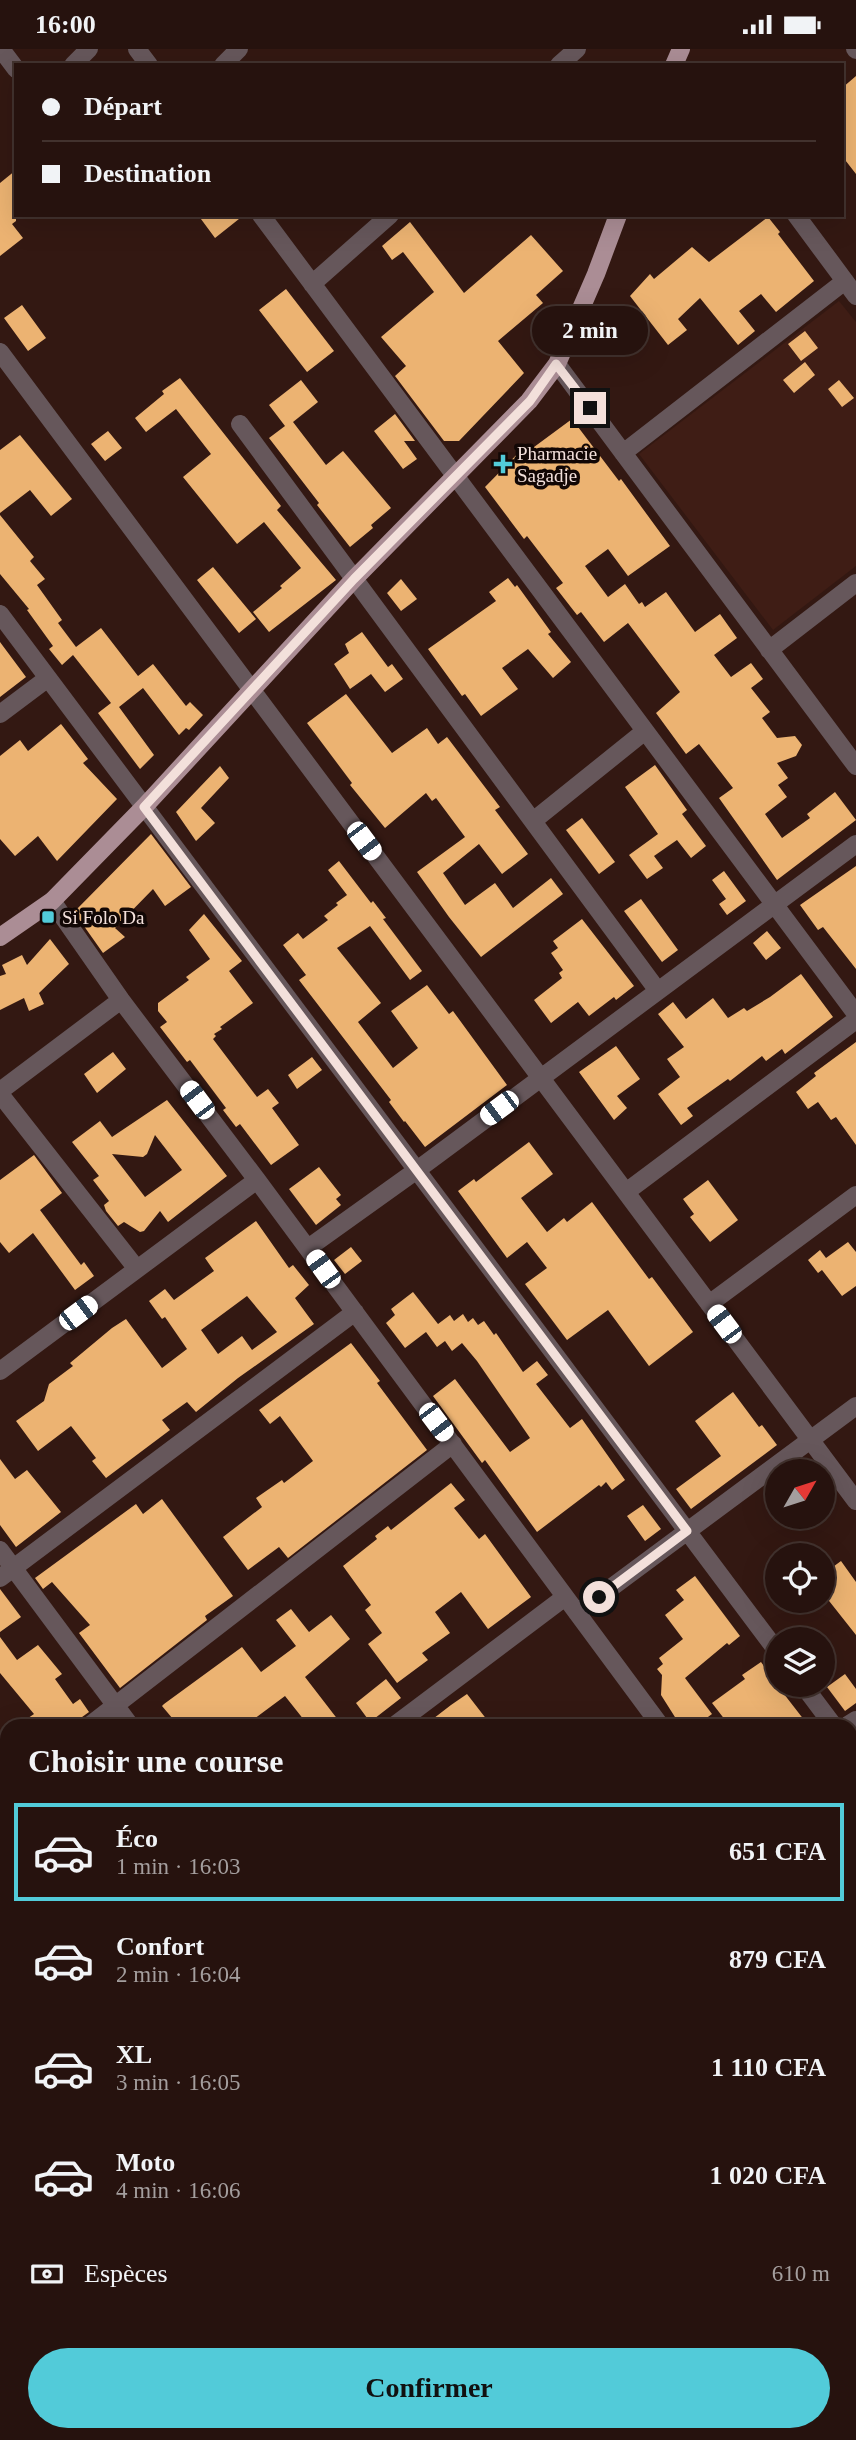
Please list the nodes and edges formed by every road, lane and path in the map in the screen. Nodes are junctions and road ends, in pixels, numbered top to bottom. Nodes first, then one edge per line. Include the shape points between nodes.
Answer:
1 (1, 49) edge
2 (89, 49) edge
3 (239, 49) edge
4 (577, 49) edge
5 (75, 63) edge
6 (225, 63) edge
7 (561, 63) edge
8 (14, 66) edge
9 (262, 217) edge
10 (388, 217) edge
11 (617, 217) edge
12 (797, 217) edge
13 (845, 281) junction
14 (312, 284) junction
15 (856, 296) edge
16 (0, 352) edge
17 (556, 364) junction
18 (240, 424) dead end
19 (623, 453) junction
20 (455, 476) junction
21 (354, 579) junction
22 (856, 583) edge
23 (0, 614) edge
24 (769, 650) junction
25 (48, 678) junction
26 (252, 690) junction
27 (0, 714) edge
28 (645, 731) junction
29 (856, 766) edge
30 (144, 807) junction
31 (533, 821) junction
32 (856, 844) edge
33 (52, 901) junction
34 (774, 905) junction
35 (0, 937) edge
36 (658, 991) junction
37 (121, 1000) junction
38 (856, 1014) edge
39 (856, 1020) edge
40 (540, 1077) junction
41 (0, 1092) edge
42 (417, 1170) junction
43 (257, 1180) junction
44 (626, 1192) junction
45 (856, 1195) edge
46 (308, 1248) junction
47 (137, 1269) junction
48 (709, 1304) junction
49 (355, 1312) junction
50 (0, 1371) edge
51 (856, 1406) edge
52 (810, 1440) junction
53 (453, 1444) junction
54 (856, 1501) edge
55 (687, 1531) junction
56 (0, 1550) edge
57 (7, 1573) edge
58 (565, 1597) junction
59 (577, 1613) junction
60 (765, 1635) edge
61 (812, 1697) edge
62 (116, 1706) junction
63 (98, 1719) edge
64 (126, 1719) edge
65 (403, 1719) edge
66 (656, 1719) edge
67 (828, 1719) edge

1 - 8 street
2 - 5 street
3 - 6 street
4 - 7 street
9 - 14 street
10 - 14 street
11 - 17 main road
12 - 13 street
13 - 15 street
13 - 19 street
14 - 20 street
16 - 26 street
17 - 19 street
17 - 20 main road via 530,401
18 - 21 street
19 - 24 street
20 - 21 main road
20 - 28 street
21 - 26 main road
21 - 31 street
22 - 24 street
23 - 25 street
24 - 29 street
25 - 27 street
25 - 30 street
26 - 30 main road
26 - 40 street
28 - 31 street
28 - 34 street
30 - 33 main road
30 - 42 street
31 - 36 street
32 - 34 street
33 - 35 main road
33 - 37 street
34 - 36 street
34 - 38 street
36 - 40 street
37 - 41 street
37 - 43 street
39 - 44 street
40 - 42 street
40 - 44 street
41 - 47 street
42 - 46 street
42 - 55 street
43 - 46 street
43 - 47 street
44 - 48 street
45 - 48 street
46 - 49 street
47 - 50 street
48 - 52 street
49 - 53 street
49 - 57 street
51 - 52 street
52 - 54 street
52 - 55 street
53 - 58 street
53 - 62 street
55 - 59 street
55 - 60 street
56 - 57 street
57 - 62 street
58 - 59 street
58 - 65 street
59 - 66 street
61 - 67 street
62 - 63 street
62 - 64 street

